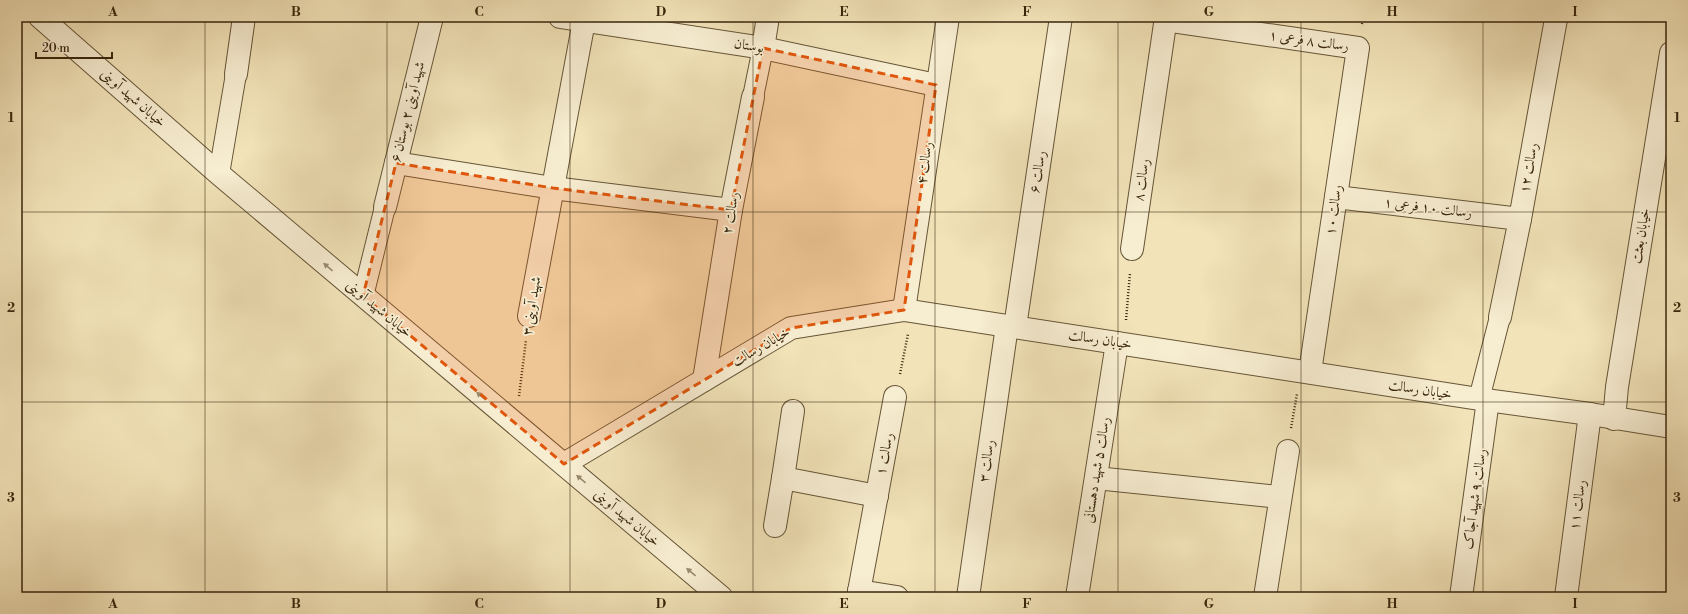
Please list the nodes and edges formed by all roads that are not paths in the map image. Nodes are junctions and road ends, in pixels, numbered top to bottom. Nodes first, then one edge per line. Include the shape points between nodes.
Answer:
1 (40, 17) edge
2 (244, 17) edge
3 (432, 17) edge
4 (560, 17) edge
5 (768, 17) edge
6 (948, 17) edge
7 (1062, 17) edge
8 (1165, 18) edge
9 (1556, 19) dead end
10 (598, 20) edge
11 (763, 48) junction
12 (1358, 48) joint
13 (1671, 53) edge
14 (236, 74) joint
15 (936, 85) junction
16 (753, 98) joint
17 (1665, 122) edge
18 (396, 163) junction
19 (219, 174) junction
20 (553, 188) junction
21 (1336, 197) junction
22 (385, 207) joint
23 (731, 210) junction
24 (1520, 219) junction
25 (1132, 249) road end
26 (363, 296) junction
27 (908, 311) junction
28 (530, 316) road end
29 (1500, 317) joint
30 (1011, 326) junction
31 (1120, 343) junction
32 (1306, 372) junction
33 (704, 380) junction
34 (895, 397) road end
35 (1483, 400) junction
36 (793, 411) dead end
37 (1590, 414) junction
38 (1614, 419) junction
39 (1671, 427) edge
40 (1288, 451) road end
41 (564, 464) junction
42 (782, 478) junction
43 (1096, 478) junction
44 (877, 496) junction
45 (1279, 497) junction
46 (775, 526) dead end
47 (859, 594) edge
48 (721, 597) edge
49 (897, 597) edge
50 (968, 597) edge
51 (1077, 597) edge
52 (1265, 597) edge
53 (1461, 597) edge
54 (1566, 597) edge

1 - 19 street, خیابان شهید آوینی
2 - 14 street
3 - 18 street, شهید آوینی ۲ بوستان ۶
4 - 10 street, بوستان
5 - 11 street
6 - 15 street, رسالت ۴
7 - 30 street, رسالت ۶
8 - 12 street, رسالت ۸ فرعی ۱
8 - 25 street, رسالت ۸
9 - 24 street, رسالت ۱۲
10 - 11 street, بوستان
10 - 20 street, شهید آوینی ۳
11 - 15 street, بوستان
11 - 16 street, رسالت ۲
12 - 21 street, رسالت ۱۰
13 - 17 street, خیابان بعثت
14 - 19 street
15 - 27 street, رسالت ۴
16 - 23 street, رسالت ۲
17 - 38 street, خیابان بعثت via 1617,387
18 - 20 street
18 - 22 street, شهید آوینی ۲ بوستان ۶
26 -> 19 street, خیابان شهید آوینی
20 - 23 street
20 - 28 street, شهید آوینی ۳
21 - 24 street, رسالت ۱۰ فرعی ۱
21 - 32 street, رسالت ۱۰
22 - 26 street
23 - 33 street, رسالت ۲
24 - 29 street, رسالت ۱۲
41 -> 26 street, خیابان شهید آوینی
27 - 30 street, خیابان رسالت
27 - 33 street, خیابان رسالت via 790,328
29 - 35 street
30 - 31 street, خیابان رسالت
30 - 50 street, رسالت ۳
31 - 32 street, خیابان رسالت
31 - 43 street, رسالت ۵ شهید دهستانی
32 - 35 street, خیابان رسالت
33 - 41 street, خیابان رسالت
34 - 44 street, رسالت ۱
35 - 37 street, خیابان رسالت
35 - 53 street, رسالت ۹ شهید آجاک
36 - 42 street
37 - 38 street, خیابان رسالت
37 - 54 street, رسالت ۱۱
38 - 39 street, خیابان رسالت
40 - 45 street
48 -> 41 street, خیابان شهید آوینی
42 - 44 street
42 - 46 street
43 - 45 street
43 - 51 street, رسالت ۵ شهید دهستانی
44 - 47 street, رسالت ۱
45 - 52 street
47 - 49 street

